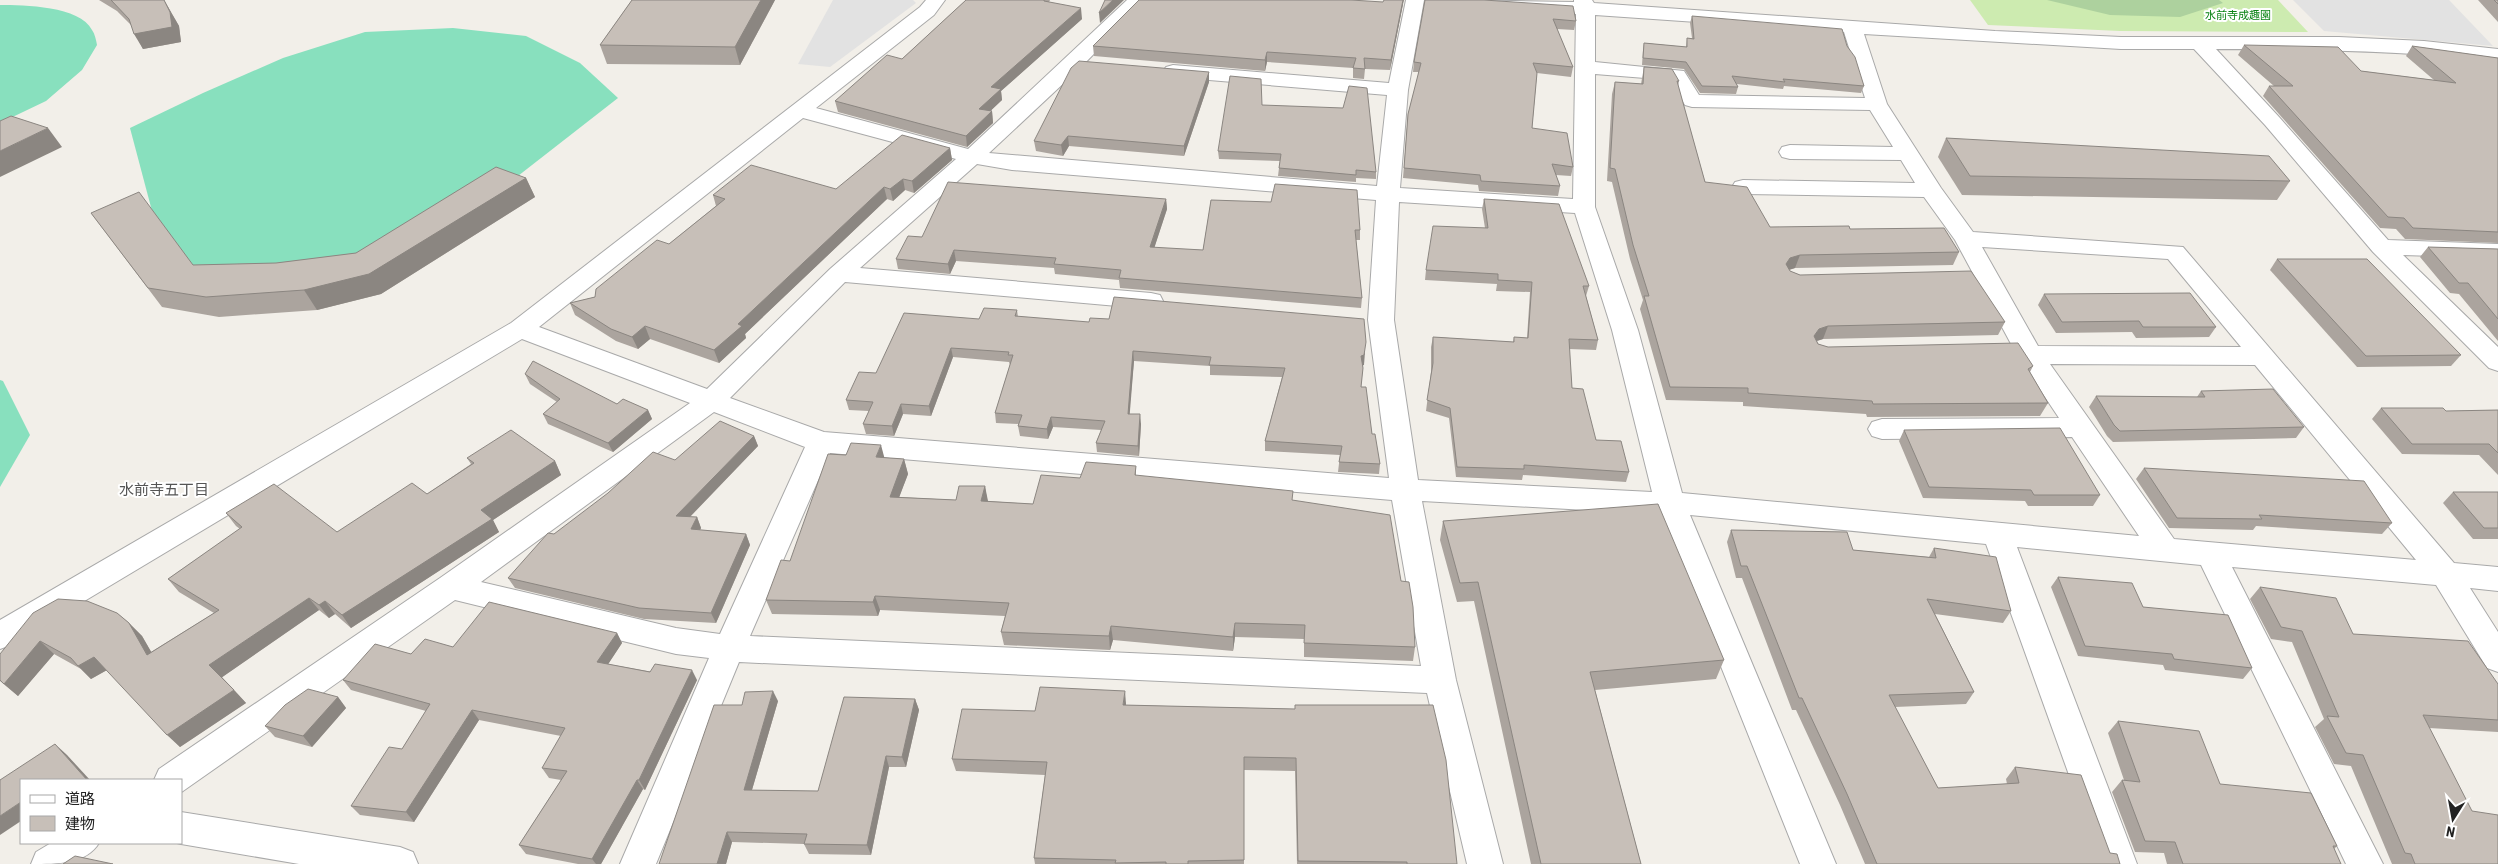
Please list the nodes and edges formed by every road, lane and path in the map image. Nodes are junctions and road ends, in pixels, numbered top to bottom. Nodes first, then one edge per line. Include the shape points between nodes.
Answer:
1 (936, 0) edge
2 (1138, 0) edge
3 (1415, 0) edge
4 (1464, 0) edge
5 (1584, 4) edge
6 (1852, 26) junction
7 (2200, 44) junction
8 (2498, 55) edge
9 (1074, 63) junction
10 (1104, 66) edge
11 (1585, 67) junction
12 (1153, 70) edge
13 (1398, 90) junction
14 (1877, 104) junction
15 (801, 111) junction
16 (1790, 152) dead end
17 (1908, 154) junction
18 (972, 157) junction
19 (1742, 187) edge
20 (1931, 190) junction
21 (1388, 194) junction
22 (1584, 207) junction
23 (1966, 239) junction
24 (2381, 248) junction
25 (2498, 251) edge
26 (840, 274) junction
27 (1958, 274) edge
28 (1986, 274) junction
29 (1174, 303) edge
30 (520, 329) junction
31 (1996, 345) edge
32 (2028, 350) junction
33 (2263, 356) junction
34 (2498, 362) edge
35 (711, 401) junction
36 (2080, 427) junction
37 (1882, 429) dead end
38 (822, 442) junction
39 (1405, 490) junction
40 (1670, 503) junction
41 (1997, 534) junction
42 (2165, 550) junction
43 (2210, 553) junction
44 (2444, 573) junction
45 (2498, 579) edge
46 (452, 587) junction
47 (0, 636) edge
48 (729, 648) junction
49 (2498, 659) edge
50 (1440, 680) junction
51 (172, 779) edge
52 (182, 828) edge
53 (79, 844) edge
54 (49, 864) edge
55 (400, 864) edge
56 (638, 864) edge
57 (1485, 864) edge
58 (1818, 864) edge
59 (2119, 864) edge
60 (2365, 864) edge

1 - 15 street via 927,11
2 - 9 street
3 - 13 street
4 - 5 street
5 - 6 street via 1817,16
5 - 11 street
6 - 7 street via 1995,37
6 - 14 street
7 - 8 street via 2339,43
7 - 24 street
9 - 10 street
9 - 18 street
11 - 14 street via 1677,75 1692,102
11 - 22 street
12 - 13 street
13 - 21 street
14 - 17 street
15 - 18 street
15 - 30 street
16 - 17 street
17 - 20 street
18 - 21 street
18 - 26 street
19 - 20 street
20 - 23 street
21 - 22 street
21 - 39 street via 1371,319
22 - 40 street via 1625,330
23 - 28 street
23 - 33 street via 2175,252
24 - 25 street
24 - 34 street
26 - 29 street
26 - 35 street
27 - 28 street
28 - 32 street
30 - 35 street
30 - 47 street
31 - 32 street
32 - 33 street
32 - 36 street
33 - 44 street
35 - 38 street
35 - 46 street
36 - 37 street
36 - 42 street
38 - 39 street
38 - 48 street
39 - 40 street
39 - 50 street
40 - 41 street
40 - 58 street
41 - 42 street
41 - 59 street
42 - 43 street
43 - 44 street
43 - 60 street
44 - 45 street
44 - 49 street
46 - 48 street via 676,641
46 - 51 street
48 - 50 street
48 - 56 street
50 - 57 street
52 - 55 street
53 - 54 street

